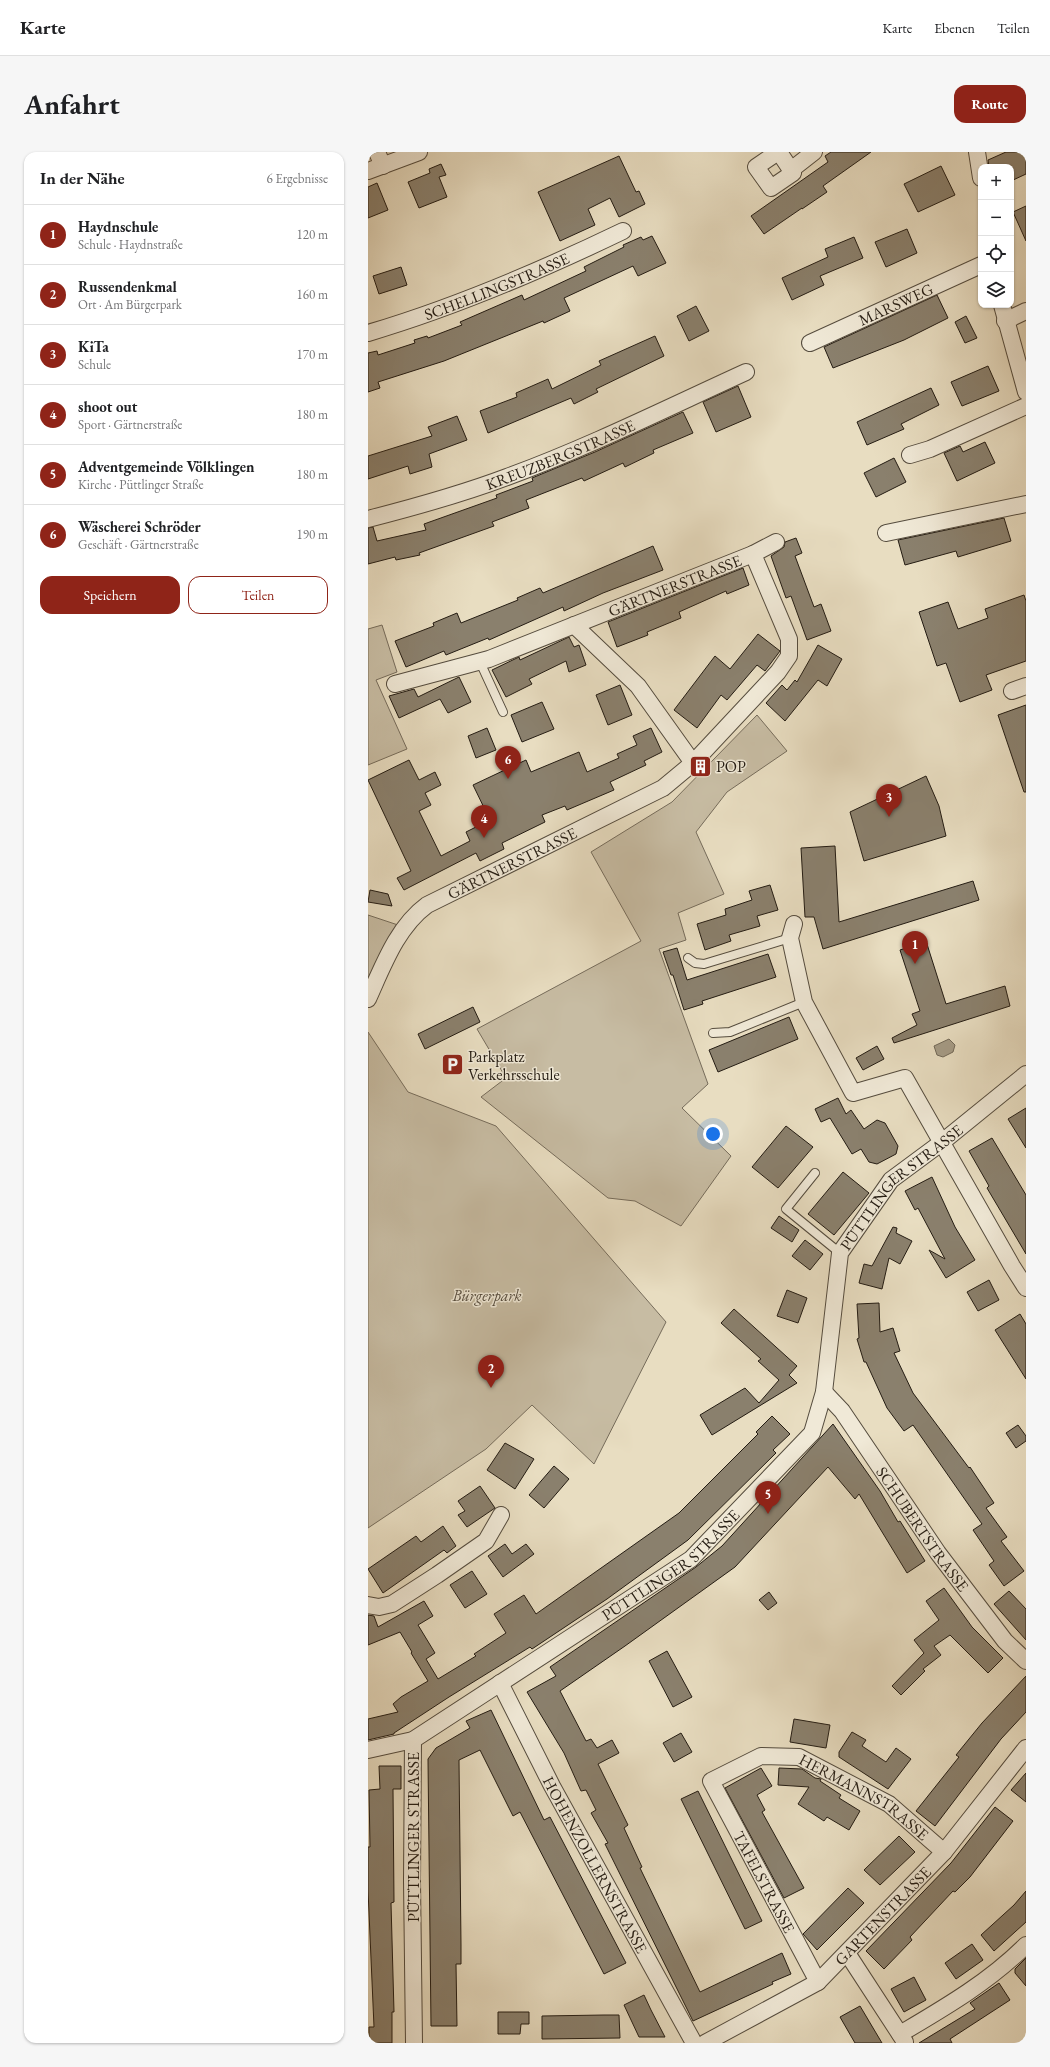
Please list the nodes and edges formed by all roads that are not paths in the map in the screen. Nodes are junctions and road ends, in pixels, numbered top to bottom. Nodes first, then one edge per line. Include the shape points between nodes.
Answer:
1 (418, 152) edge
2 (778, 152) edge
3 (814, 152) edge
4 (977, 152) edge
5 (376, 163) edge
6 (979, 164) edge
7 (791, 170) junction
8 (623, 231) dead end
9 (978, 266) edge
10 (1003, 308) edge
11 (1026, 312) edge
12 (1005, 321) junction
13 (368, 333) edge
14 (810, 343) dead end
15 (746, 372) dead end
16 (1026, 392) edge
17 (1026, 406) edge
18 (910, 455) dead end
19 (1026, 504) edge
20 (368, 519) edge
21 (886, 533) dead end
22 (776, 542) dead end
23 (753, 554) junction
24 (574, 625) junction
25 (480, 662) junction
26 (395, 684) dead end
27 (503, 712) dead end
28 (693, 763) junction
29 (792, 931) joint
30 (688, 958) dead end
31 (368, 998) edge
32 (804, 1002) junction
33 (713, 1033) dead end
34 (1026, 1074) edge
35 (941, 1143) junction
36 (815, 1174) dead end
37 (840, 1253) junction
38 (1026, 1288) edge
39 (824, 1392) junction
40 (501, 1515) dead end
41 (368, 1605) edge
42 (1026, 1661) edge
43 (500, 1683) junction
44 (413, 1740) junction
45 (1026, 1748) edge
46 (368, 1750) edge
47 (711, 1781) joint
48 (944, 1852) junction
49 (1026, 1945) edge
50 (847, 1953) junction
51 (818, 1982) junction
52 (902, 2039) edge
53 (414, 2043) edge
54 (694, 2043) edge
55 (705, 2043) edge

1 - 5 street
2 - 7 street
2 - 7 street via 756,167 771,188 793,173
3 - 7 street
4 - 6 street
8 - 13 street, SCHELLINGSTRASSE via 544,269 426,315
9 - 14 street, MARSWEG
10 - 12 street
11 - 12 street
12 - 16 street
15 - 20 street, KREUZBERGSTRASSE via 508,477 420,506
17 - 18 street via 930,449
19 - 21 street
22 - 23 street, GÄRTNERSTRASSE
23 - 24 street, GÄRTNERSTRASSE
23 - 28 street, GÄRTNERSTRASSE via 789,639 789,656 778,672
24 - 25 street, GÄRTNERSTRASSE
24 - 28 street via 638,686
25 - 26 street, GÄRTNERSTRASSE
25 - 27 lane
28 - 31 street, GÄRTNERSTRASSE via 663,788 415,913 381,968
29 - 30 lane via 704,964 695,963
29 - 32 street
32 - 33 lane via 730,1032
32 - 35 street via 853,1093 904,1078
34 - 35 street, PÜTTLINGER STRASSE
35 - 37 street, PÜTTLINGER STRASSE via 891,1180
35 - 38 street
36 - 37 lane via 786,1209
37 - 39 street, PÜTTLINGER STRASSE
39 - 42 street, SCHUBERTSTRASSE via 842,1411 938,1553 1005,1642
39 - 43 street, PÜTTLINGER STRASSE via 812,1433 691,1559
40 - 41 street via 486,1541 437,1575 392,1604 379,1608
43 - 44 street, PÜTTLINGER STRASSE
43 - 54 street, HOHENZOLLERNSTRASSE via 552,1786
44 - 46 street
44 - 53 street, PÜTTLINGER STRASSE
45 - 48 street, GARTENSTRASSE
47 - 48 street, HERMANNSTRASSE via 761,1756 798,1757 889,1804
47 - 51 street, TAFELSTRASSE
48 - 50 street, GARTENSTRASSE
49 - 52 street via 993,1975
50 - 51 street, GARTENSTRASSE
50 - 52 street
51 - 55 street, GARTENSTRASSE

